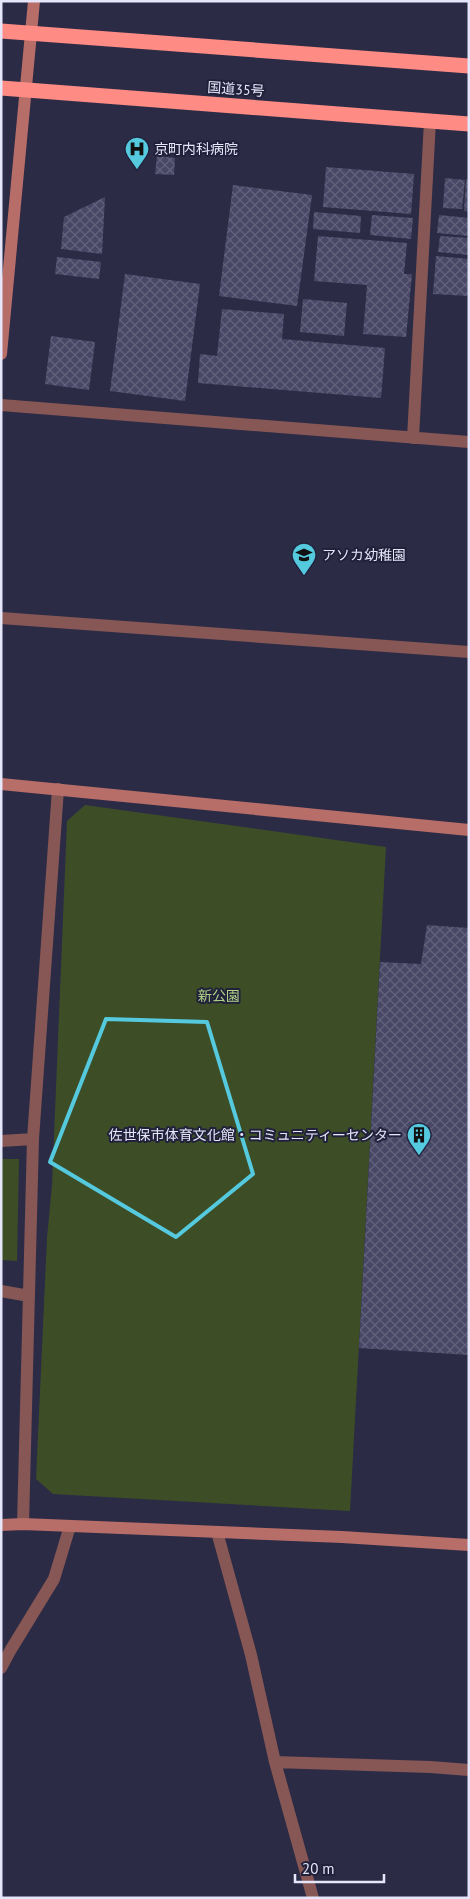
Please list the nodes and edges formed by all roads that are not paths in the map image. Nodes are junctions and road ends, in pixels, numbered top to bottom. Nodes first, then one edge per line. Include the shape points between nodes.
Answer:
1 (34, 1) edge
2 (1, 31) edge
3 (31, 33) junction
4 (469, 66) edge
5 (1, 88) edge
6 (26, 89) junction
7 (430, 120) junction
8 (469, 124) edge
9 (1, 354) edge
10 (1, 405) edge
11 (413, 438) junction
12 (469, 442) edge
13 (1, 618) edge
14 (469, 652) edge
15 (1, 784) edge
16 (58, 789) junction
17 (469, 830) edge
18 (33, 1139) junction
19 (1, 1141) edge
20 (1, 1291) edge
21 (29, 1296) junction
22 (23, 1524) junction
23 (1, 1525) edge
24 (70, 1526) junction
25 (217, 1532) junction
26 (469, 1545) edge
27 (1, 1668) edge
28 (275, 1762) junction
29 (469, 1770) edge
30 (313, 1898) edge

1 - 3 street
2 - 3 highway
3 - 4 highway
3 - 6 street
5 - 6 highway, 国道35号
6 - 7 highway, 国道35号
6 - 9 street
7 - 8 highway, 国道35号
7 - 11 street
10 - 11 street
11 - 12 street
13 - 14 street
15 - 16 street
16 - 17 street
16 - 18 street
18 - 19 street
18 - 21 street
20 - 21 street
21 - 22 street
22 - 23 street
22 - 24 street
24 - 25 street
24 - 27 street via 54,1579
25 - 26 street
25 - 28 street via 251,1655
28 - 29 street
28 - 30 street

